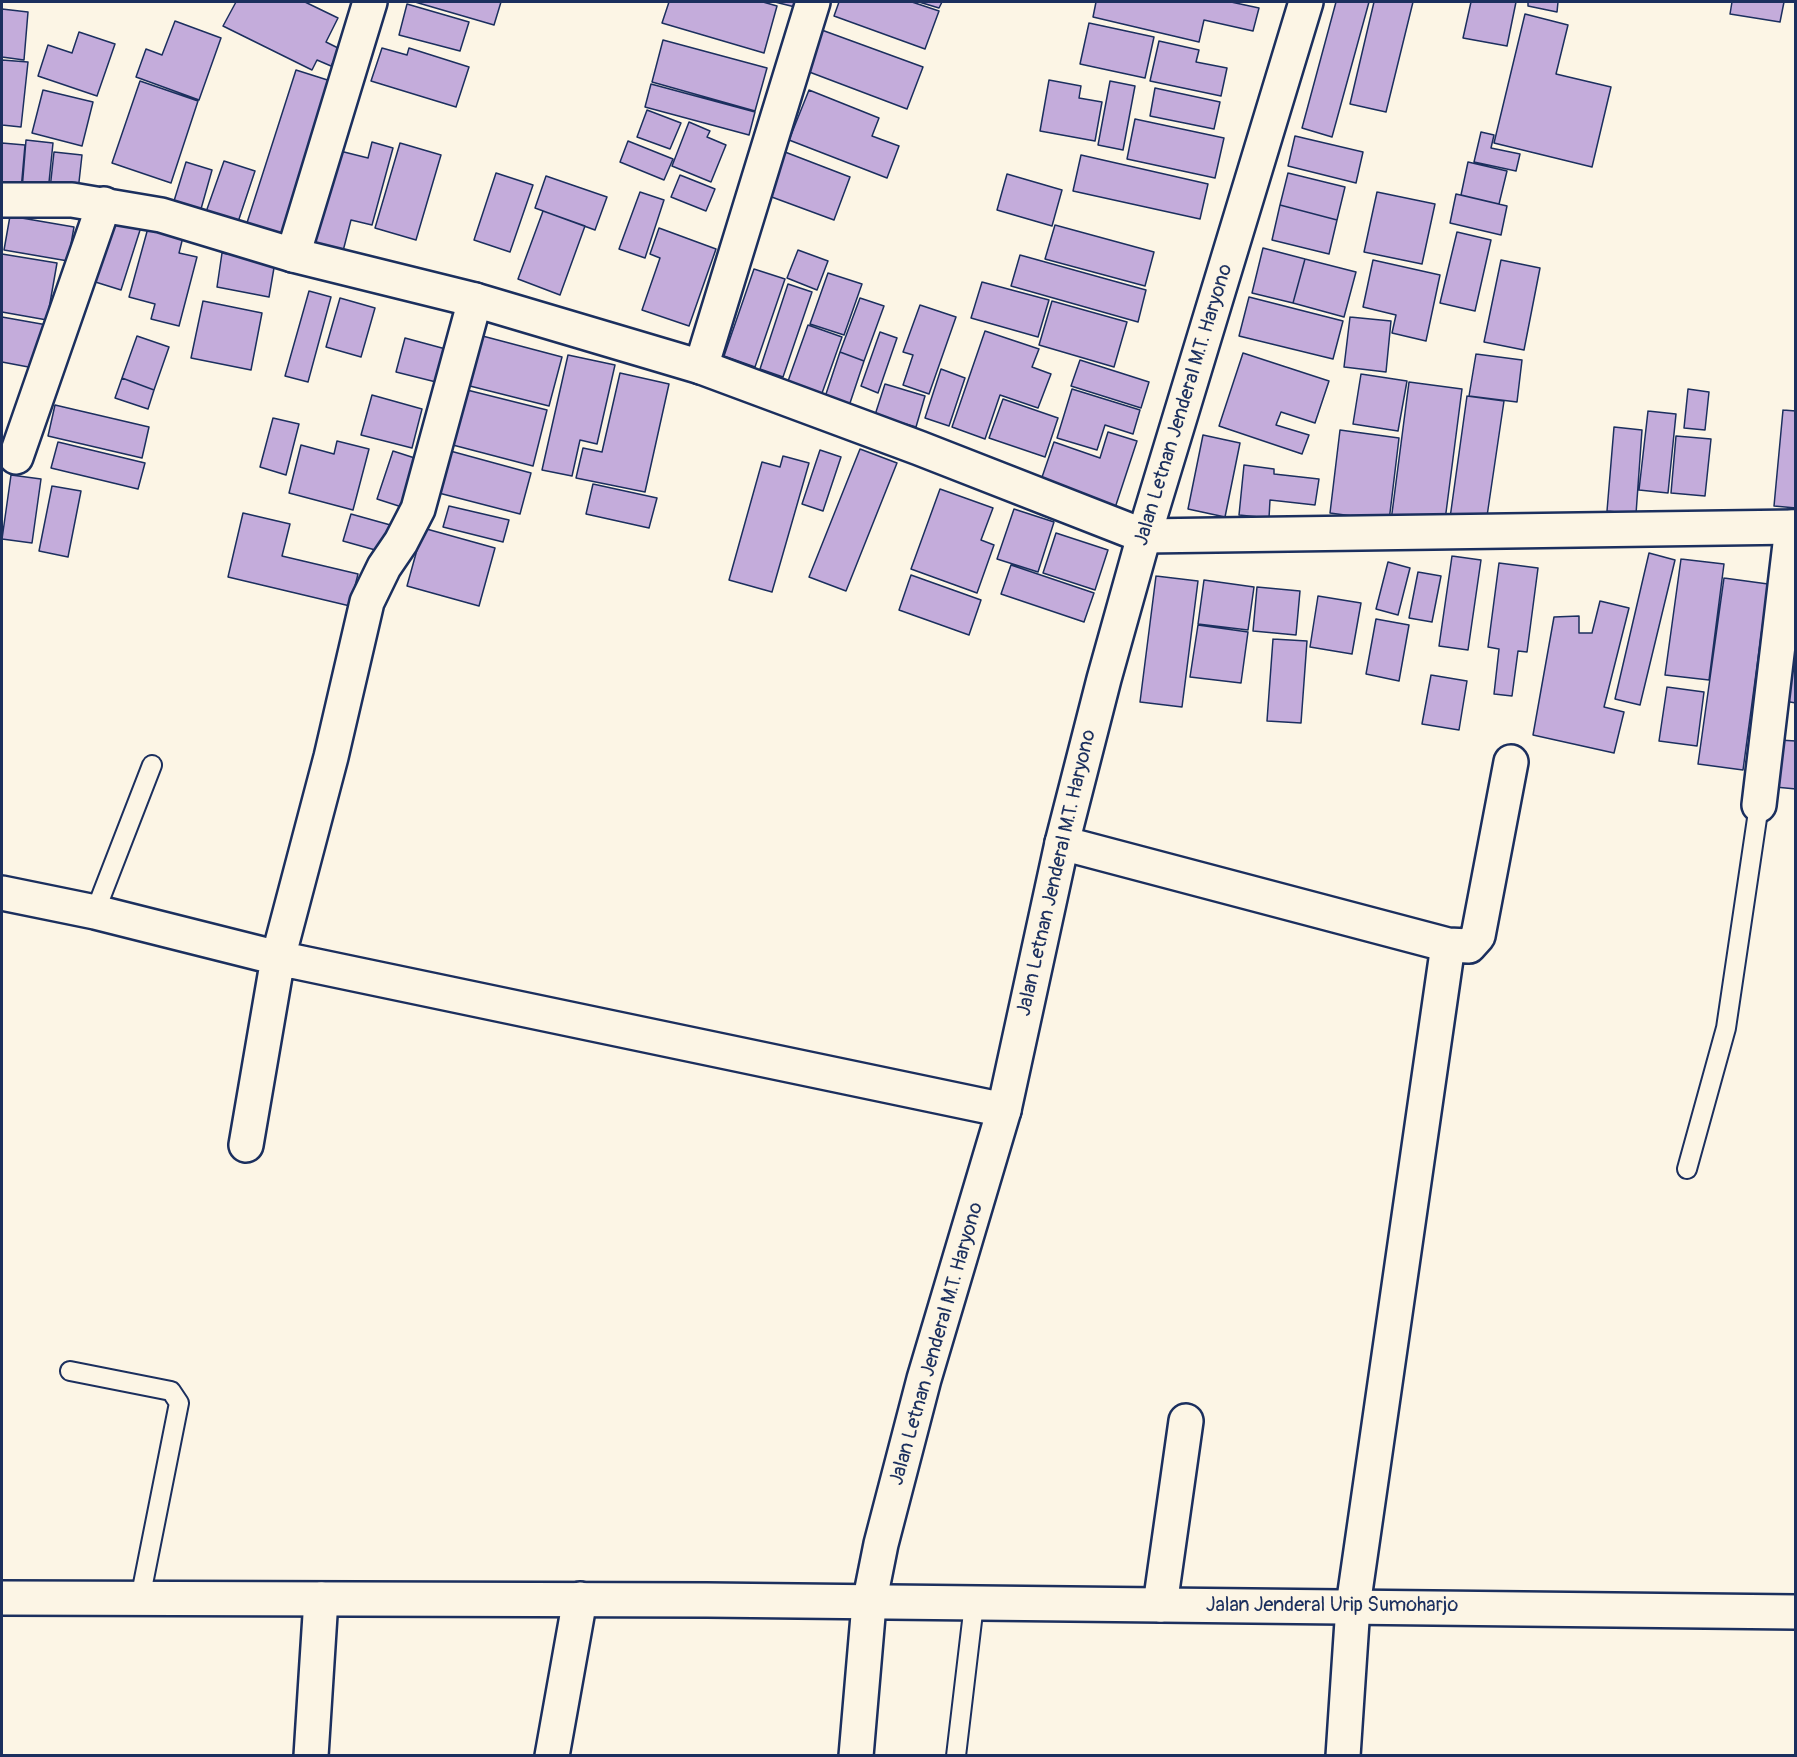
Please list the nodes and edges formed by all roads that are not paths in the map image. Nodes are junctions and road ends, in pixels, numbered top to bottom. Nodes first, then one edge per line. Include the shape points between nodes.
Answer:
1 (370, 2) edge
2 (813, 2) edge
3 (1306, 2) edge
4 (2, 200) edge
5 (104, 204) junction
6 (293, 255) junction
7 (475, 300) junction
8 (701, 367) junction
9 (16, 457) dead end
10 (1794, 527) edge
11 (1144, 536) junction
12 (1511, 762) dead end
13 (152, 765) dead end
14 (1759, 805) joint
15 (1062, 843) junction
16 (2, 893) edge
17 (95, 912) junction
18 (1448, 945) junction
19 (278, 958) junction
20 (1004, 1110) junction
21 (246, 1145) dead end
22 (1687, 1168) dead end
23 (70, 1371) dead end
24 (1186, 1421) dead end
25 (2, 1598) edge
26 (140, 1599) junction
27 (321, 1599) junction
28 (579, 1599) junction
29 (869, 1604) junction
30 (974, 1604) junction
31 (1160, 1605) junction
32 (1353, 1606) junction
33 (1796, 1612) edge
34 (311, 1755) edge
35 (552, 1755) edge
36 (856, 1755) edge
37 (956, 1755) edge
38 (1343, 1755) edge

1 - 6 street
2 - 8 street
3 - 11 street, Jalan Letnan Jenderal M.T. Haryono
4 - 5 street
5 - 6 street via 161,215
5 - 9 street
6 - 7 street
7 - 8 street
7 - 19 street via 418,509 367,602
8 - 11 street
10 - 11 street
10 - 14 street
11 - 15 street, Jalan Letnan Jenderal M.T. Haryono
12 - 18 street via 1478,936 1469,946
13 - 17 lane
14 - 22 lane via 1726,1028
15 - 18 street
15 - 20 street, Jalan Letnan Jenderal M.T. Haryono
16 - 17 street
17 - 19 street
18 - 32 street
19 - 20 street
19 - 21 street
20 - 29 street, Jalan Letnan Jenderal M.T. Haryono via 924,1379
23 - 26 lane via 171,1391 179,1403
24 - 31 street
25 - 26 street, Jalan Jenderal Urip Sumoharjo
26 - 27 street, Jalan Jenderal Urip Sumoharjo
27 - 28 street, Jalan Jenderal Urip Sumoharjo
27 - 34 street
28 - 29 street, Jalan Jenderal Urip Sumoharjo
28 - 35 street
29 - 30 street, Jalan Jenderal Urip Sumoharjo
29 - 36 street, Jalan Letnan Jenderal M.T. Haryono
30 - 31 street, Jalan Jenderal Urip Sumoharjo
30 - 37 lane
31 - 32 street, Jalan Jenderal Urip Sumoharjo
32 - 33 street, Jalan Jenderal Urip Sumoharjo
32 - 38 street

